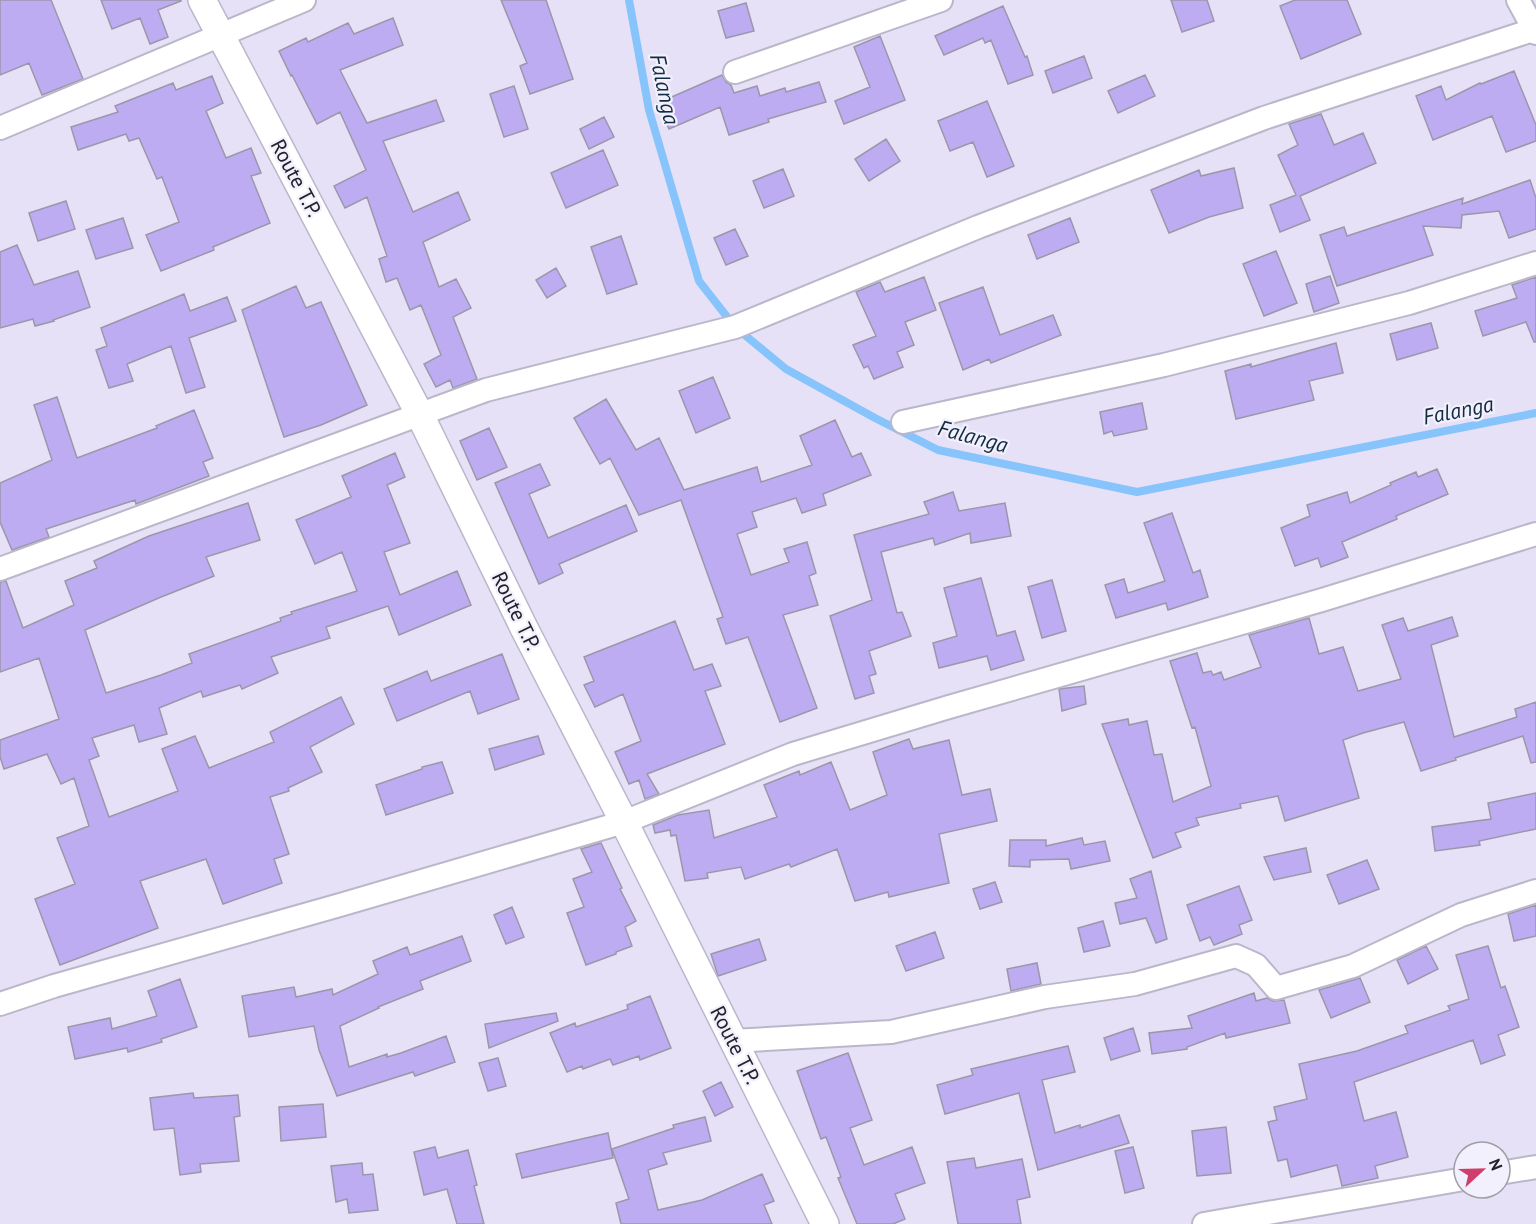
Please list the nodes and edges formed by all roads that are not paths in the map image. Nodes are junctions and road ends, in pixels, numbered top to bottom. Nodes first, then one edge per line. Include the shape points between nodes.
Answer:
1 (202, 0) edge
2 (304, 0) edge
3 (941, 0) edge
4 (1518, 0) edge
5 (1535, 31) edge
6 (221, 35) junction
7 (735, 72) dead end
8 (0, 128) edge
9 (1536, 263) edge
10 (420, 415) junction
11 (903, 422) dead end
12 (1536, 534) edge
13 (0, 569) edge
14 (624, 822) junction
15 (1536, 891) edge
16 (0, 1004) edge
17 (732, 1041) junction
18 (1536, 1167) edge
19 (1512, 1171) edge
20 (1452, 1181) edge
21 (825, 1224) edge
22 (1203, 1224) edge

1 - 6 street, Route T.P.
2 - 6 street
3 - 7 street
4 - 5 street
5 - 10 street via 1264,118 978,227 735,327 486,390
6 - 8 street
6 - 10 street, Route T.P.
9 - 11 street via 1409,303 1164,365
10 - 13 street
10 - 14 street, Route T.P.
12 - 14 street via 793,754
14 - 16 street
14 - 17 street, Route T.P.
15 - 17 street via 1461,915 1353,966 1276,988 1256,965 1236,956 1135,984 1045,997 891,1032
17 - 21 street, Route T.P.
18 - 19 street
20 - 22 street

